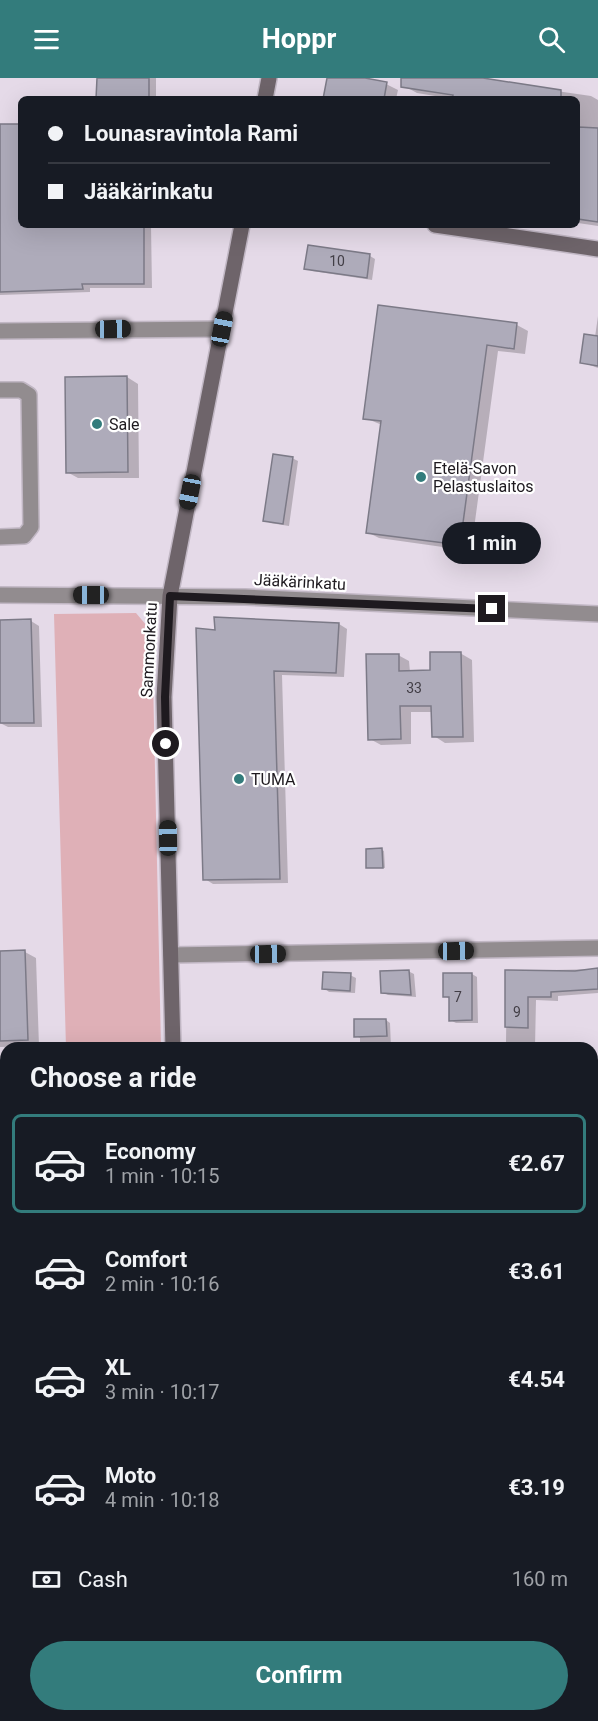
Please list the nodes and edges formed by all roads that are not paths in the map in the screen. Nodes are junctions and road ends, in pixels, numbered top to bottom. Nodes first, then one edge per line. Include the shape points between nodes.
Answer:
1 (269, 78) edge
2 (266, 96) edge
3 (241, 228) edge
4 (455, 228) edge
5 (598, 249) edge
6 (222, 329) junction
7 (0, 331) edge
8 (0, 390) edge
9 (0, 537) edge
10 (0, 595) edge
11 (170, 596) junction
12 (598, 614) edge
13 (598, 948) edge
14 (171, 956) junction
15 (173, 1042) edge

1 - 2 street
3 - 6 street, Sammonkatu
4 - 5 street
6 - 7 street
6 - 11 street, Sammonkatu
8 - 9 street via 21,390 29,395 31,527 24,536
10 - 11 street, Jääkärinkatu
11 - 12 street, Jääkärinkatu
11 - 14 street, Sammonkatu via 165,697
13 - 14 street
14 - 15 street, Sammonkatu

